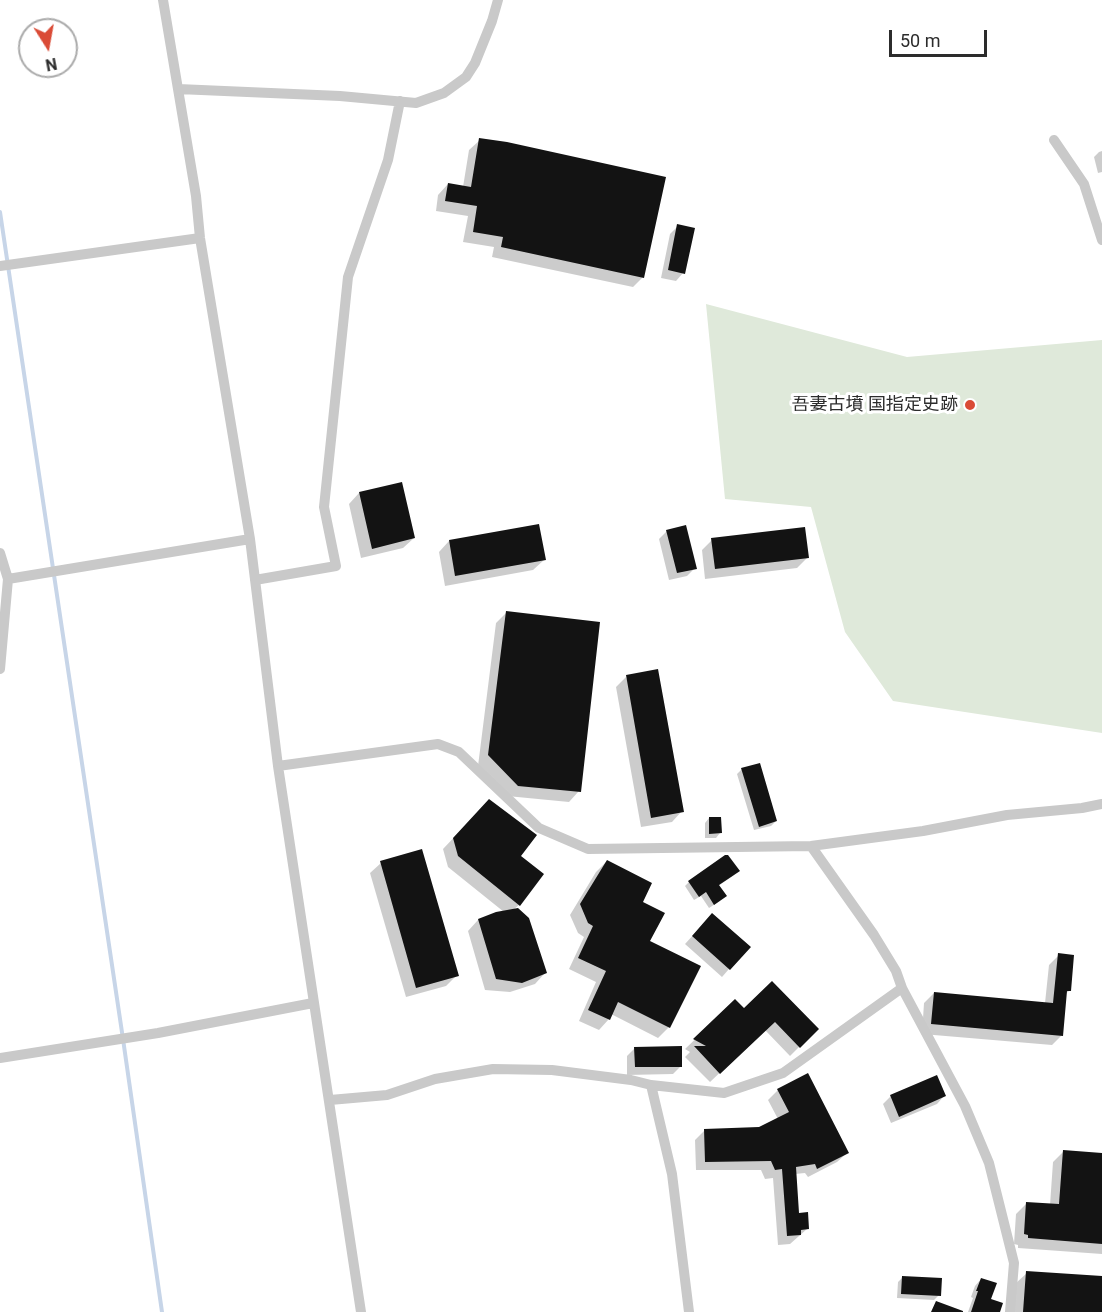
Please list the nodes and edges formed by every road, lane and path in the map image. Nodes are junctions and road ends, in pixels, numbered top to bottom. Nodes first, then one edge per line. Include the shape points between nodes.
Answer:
1 (163, 0) edge
2 (498, 0) edge
3 (178, 89) junction
4 (400, 101) junction
5 (1054, 140) dead end
6 (200, 238) junction
7 (1102, 240) edge
8 (0, 266) edge
9 (250, 539) junction
10 (0, 553) edge
11 (9, 579) junction
12 (255, 580) junction
13 (0, 669) edge
14 (278, 766) junction
15 (1102, 804) edge
16 (811, 846) junction
17 (902, 988) junction
18 (313, 1003) junction
19 (0, 1058) edge
20 (651, 1085) junction
21 (330, 1100) junction
22 (361, 1312) edge
23 (689, 1312) edge
24 (1010, 1312) edge

1 - 3 street
2 - 4 street via 475,63 466,76 444,93 416,103
3 - 4 street
3 - 6 street
4 - 12 street via 388,160 348,277 324,507 336,566
5 - 7 street via 1084,184
6 - 8 street
6 - 9 street
9 - 11 street
9 - 12 street
10 - 11 street
11 - 13 street
12 - 14 street
14 - 16 street via 438,744 459,752 539,828 588,849
14 - 18 street
15 - 16 street
16 - 17 street via 874,935
17 - 20 street via 783,1074 724,1093
17 - 24 street via 965,1106 989,1163 1014,1263
18 - 19 street
18 - 21 street
20 - 21 street via 552,1070 493,1069 435,1078 387,1095
20 - 23 street via 672,1174
21 - 22 street

